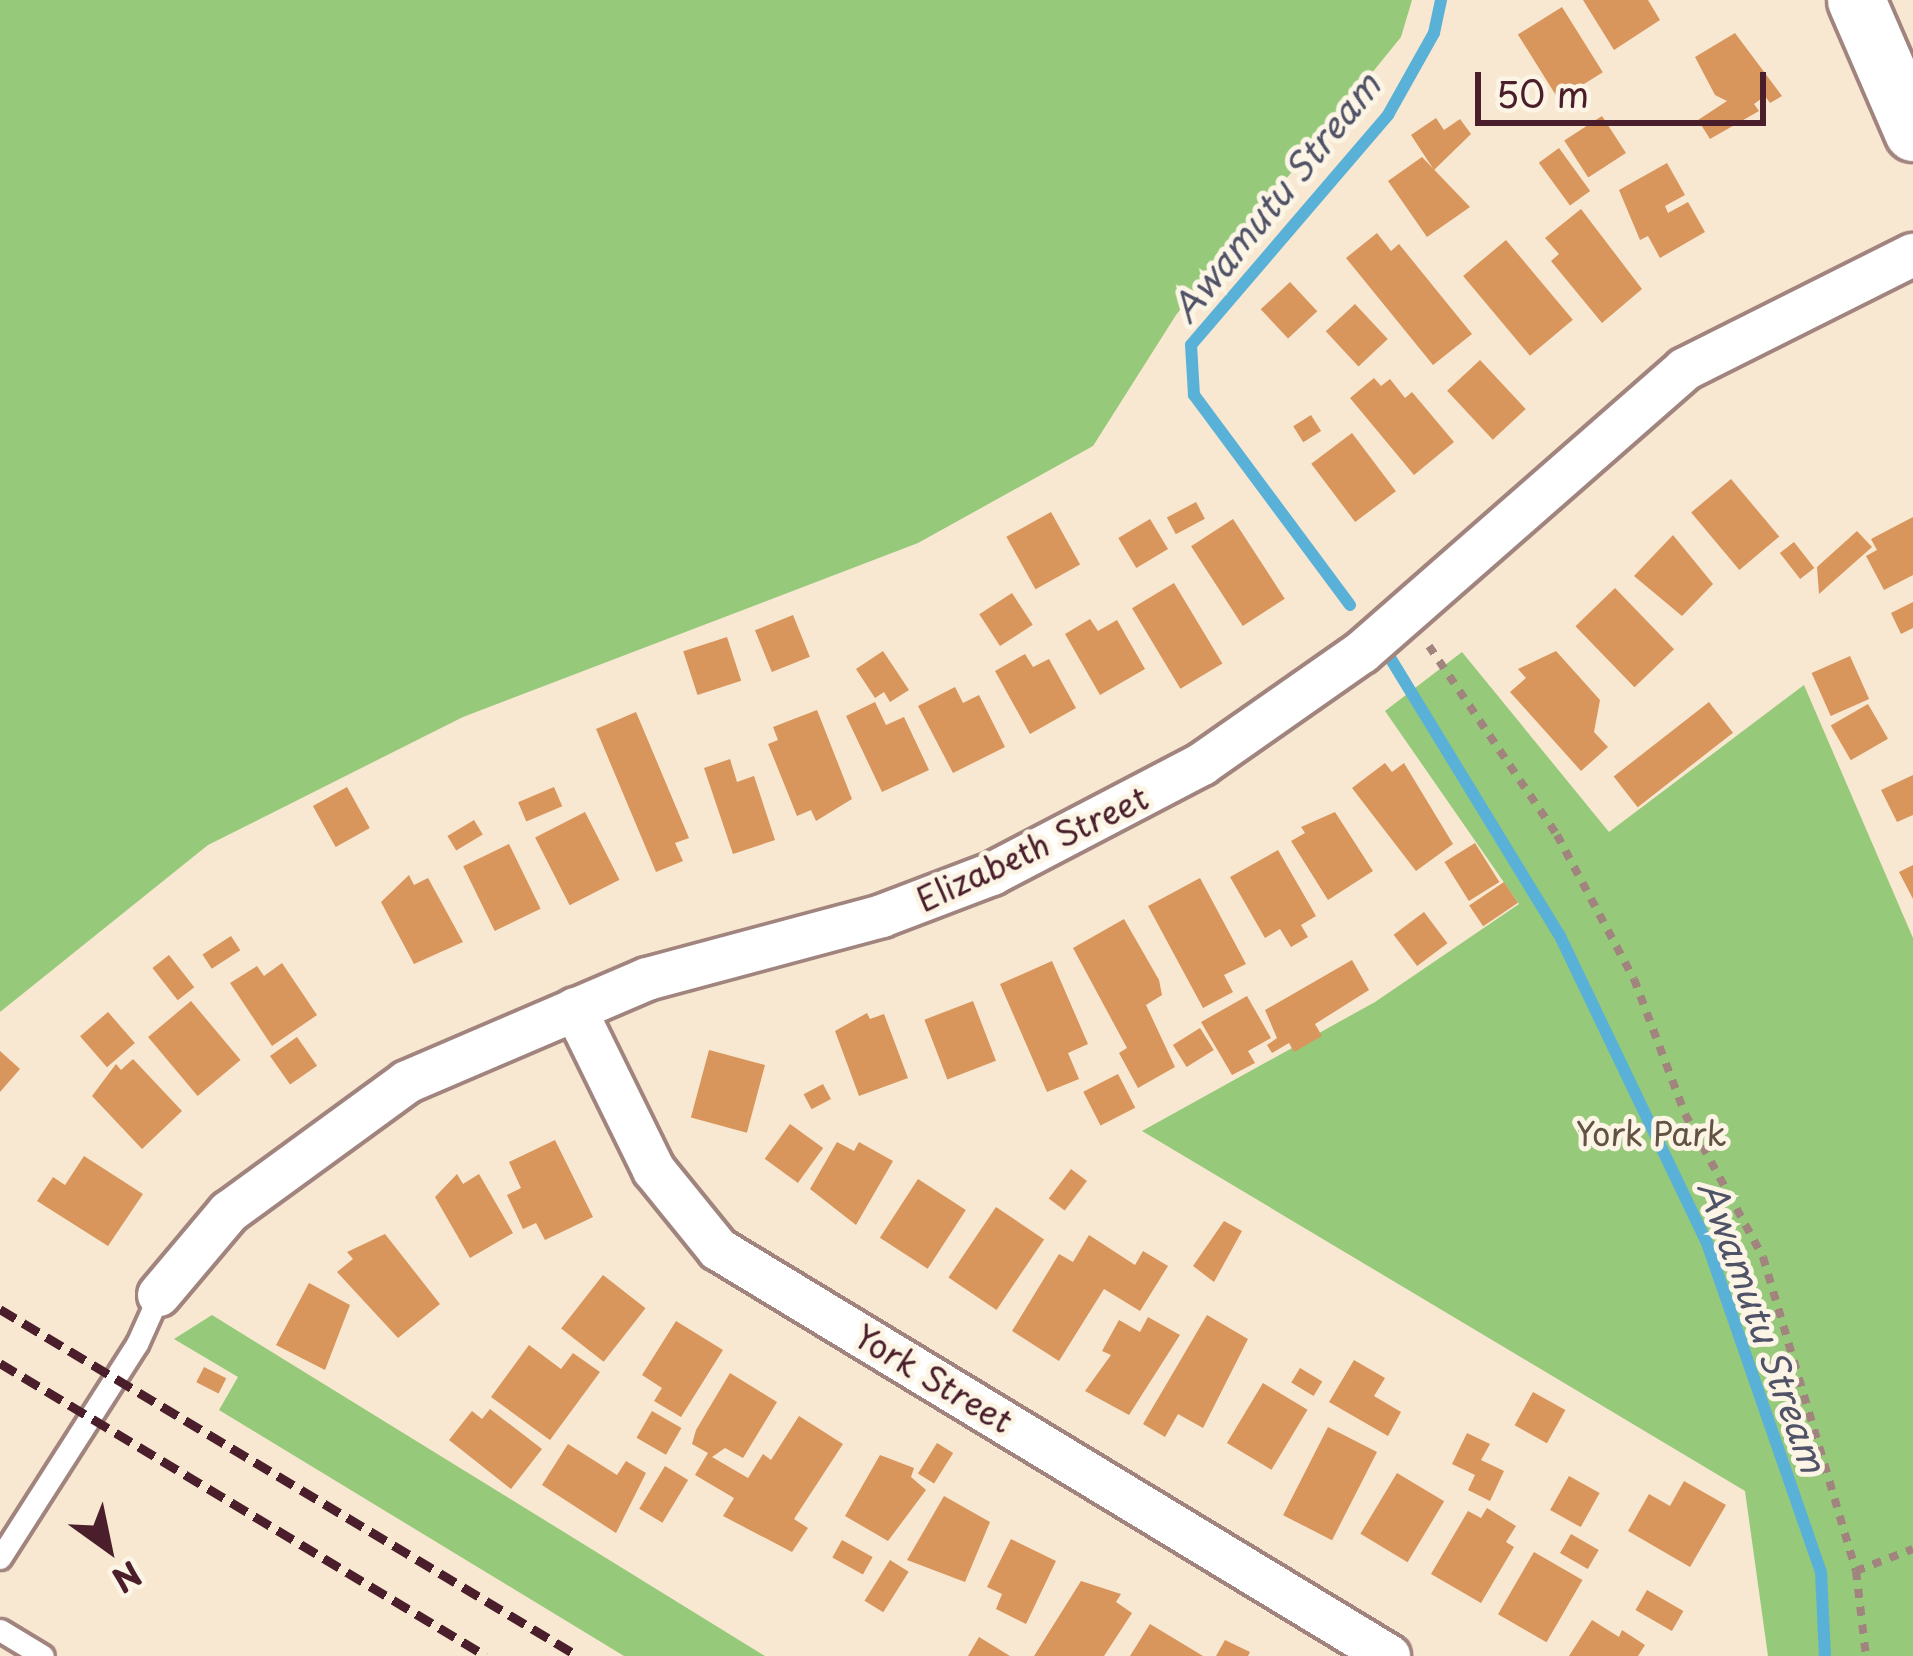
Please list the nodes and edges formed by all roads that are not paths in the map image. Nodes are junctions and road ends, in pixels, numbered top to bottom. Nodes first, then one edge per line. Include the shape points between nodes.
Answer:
1 (1856, 0) edge
2 (1913, 132) edge
3 (1913, 255) edge
4 (575, 1010) junction
5 (159, 1295) joint
6 (0, 1558) edge
7 (0, 1630) edge
8 (43, 1656) edge
9 (1389, 1656) edge

1 - 2 main road
3 - 4 street, Elizabeth Street via 1685,369 1406,616 1202,764 992,874 882,916 646,979
4 - 5 street, Elizabeth Street via 407,1082 313,1145 229,1212
4 - 9 street, York Street via 654,1170 718,1249
5 - 6 lane, Elizabeth Street via 90,1421
7 - 8 lane

